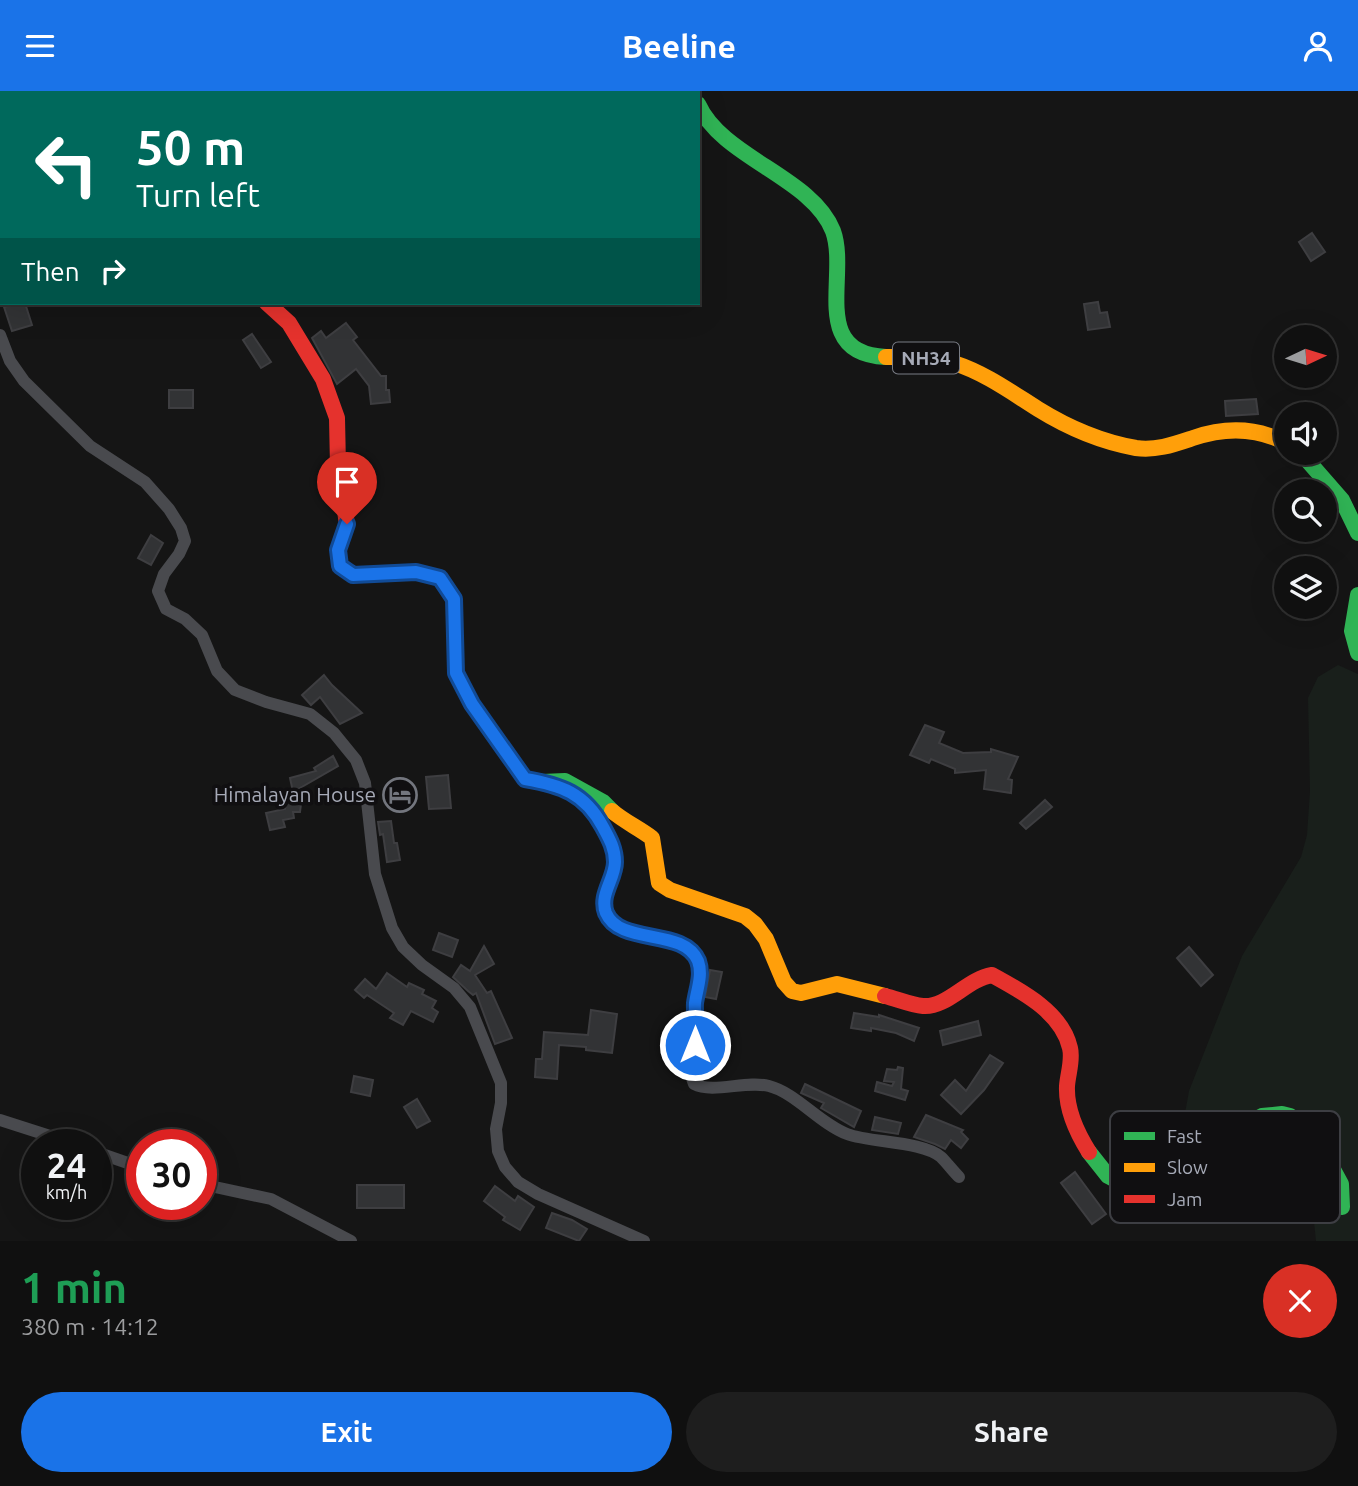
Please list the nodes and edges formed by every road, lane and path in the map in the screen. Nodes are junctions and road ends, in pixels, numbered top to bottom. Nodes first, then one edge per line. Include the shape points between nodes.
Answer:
1 (700, 108) edge
2 (269, 305) edge
3 (0, 335) edge
4 (1274, 437) edge
5 (1312, 465) edge
6 (1358, 533) edge
7 (1358, 594) edge
8 (1358, 653) edge
9 (542, 782) junction
10 (0, 1120) edge
11 (28, 1129) edge
12 (959, 1177) dead end
13 (1110, 1178) edge
14 (1340, 1178) edge
15 (217, 1187) edge
16 (1342, 1207) dead end
17 (351, 1241) edge
18 (644, 1241) edge

1 - 4 main road, NH34 via 725,138 811,201 828,222 837,253 840,330 865,355 956,363 984,374 1061,422 1139,448 1175,445 1226,430 1252,430
2 - 9 main road via 289,323 323,379 337,418 338,466 347,524 338,550 340,566 353,575 416,572 440,578 454,599 456,673 472,704 525,779
3 - 18 street via 24,381 90,446 145,482 169,509 185,541 158,591 166,609 202,635 217,671 235,690 310,714 334,733 356,760 365,783 375,874 392,927 403,947 470,1007 501,1083 496,1129 505,1167 517,1182 538,1194
5 - 6 main road via 1346,506
7 - 8 main road via 1350,620
9 - 12 street via 578,795 595,811 612,843 616,864 604,902 614,924 680,944 698,961 698,1034 688,1070 694,1084 702,1089 769,1086 849,1134 939,1155
9 - 13 main road via 565,781 642,829 652,838 659,883 755,924 792,991 837,984 935,1006 964,985 992,975 1041,1005 1059,1024 1069,1044 1069,1108 1094,1161
10 - 11 street
14 - 16 main road via 1345,1194
15 - 17 street via 271,1199

